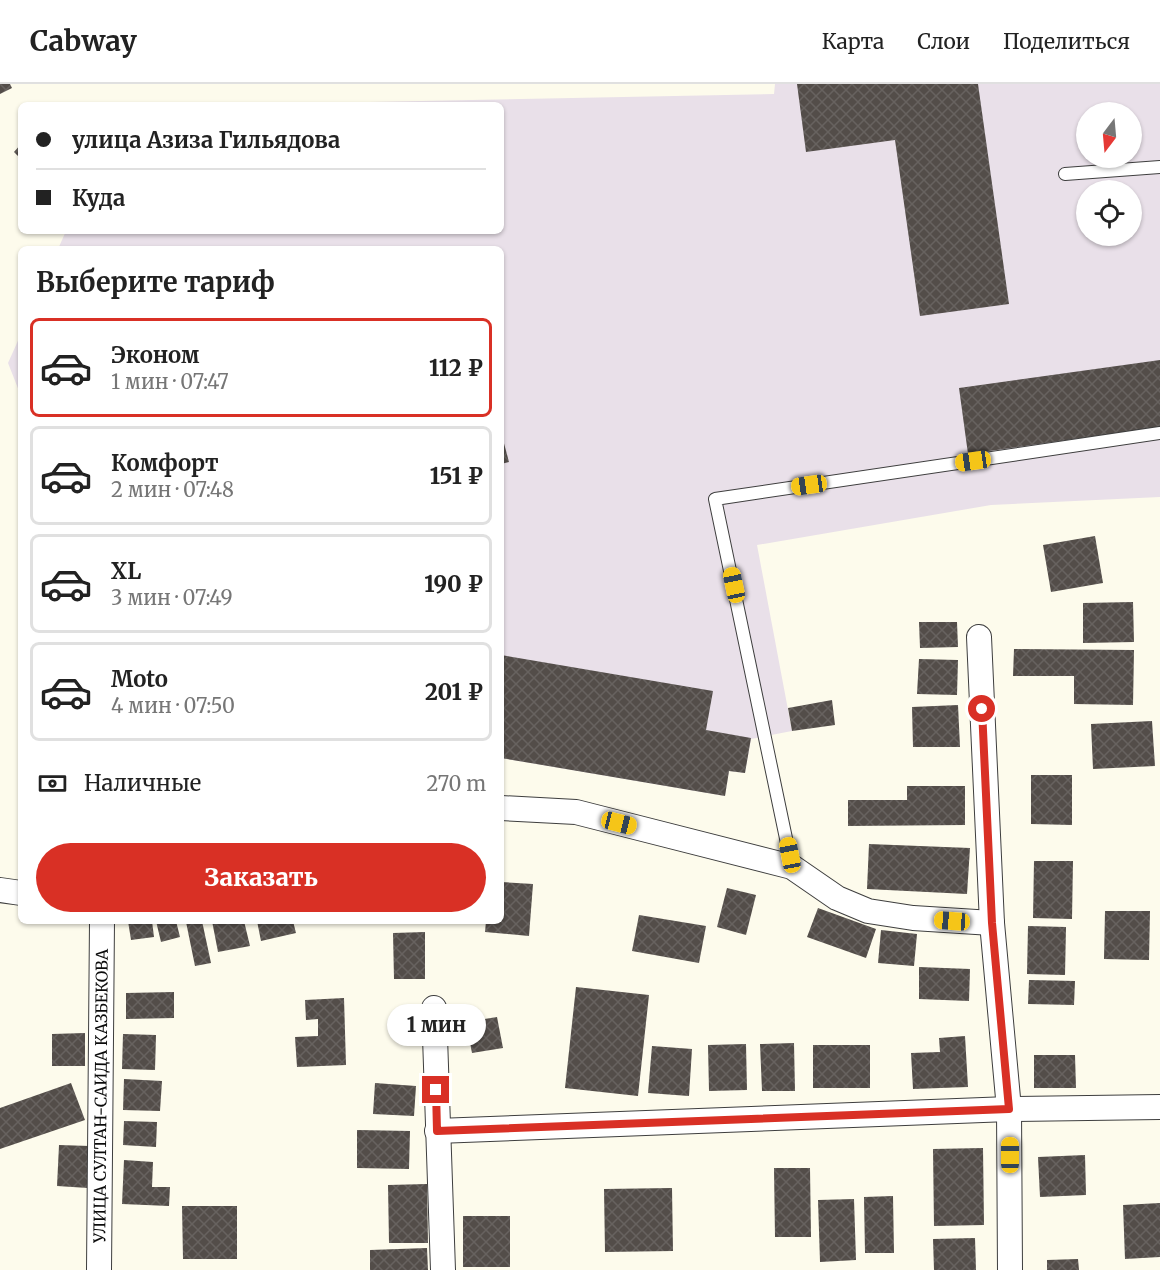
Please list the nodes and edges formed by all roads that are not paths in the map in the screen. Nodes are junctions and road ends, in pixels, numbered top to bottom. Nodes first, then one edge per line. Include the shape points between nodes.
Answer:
1 (1160, 167) edge
2 (1065, 174) dead end
3 (1160, 433) edge
4 (979, 637) dead end
5 (504, 808) edge
6 (792, 867) junction
7 (0, 890) edge
8 (18, 893) edge
9 (992, 923) junction
10 (102, 924) edge
11 (434, 1008) dead end
12 (1160, 1107) edge
13 (1009, 1109) junction
14 (437, 1131) junction
15 (99, 1270) edge
16 (443, 1270) edge
17 (1010, 1270) edge

1 - 2 lane
3 - 6 lane via 716,499
4 - 9 street
5 - 6 street via 576,812
6 - 9 street via 837,898 868,910 914,918
7 - 8 street
9 - 13 street
10 - 15 street, УЛИЦА СУЛТАН-САИДА КАЗБЕКОВА
11 - 14 street
12 - 13 street
13 - 14 street
13 - 17 street
14 - 16 street

